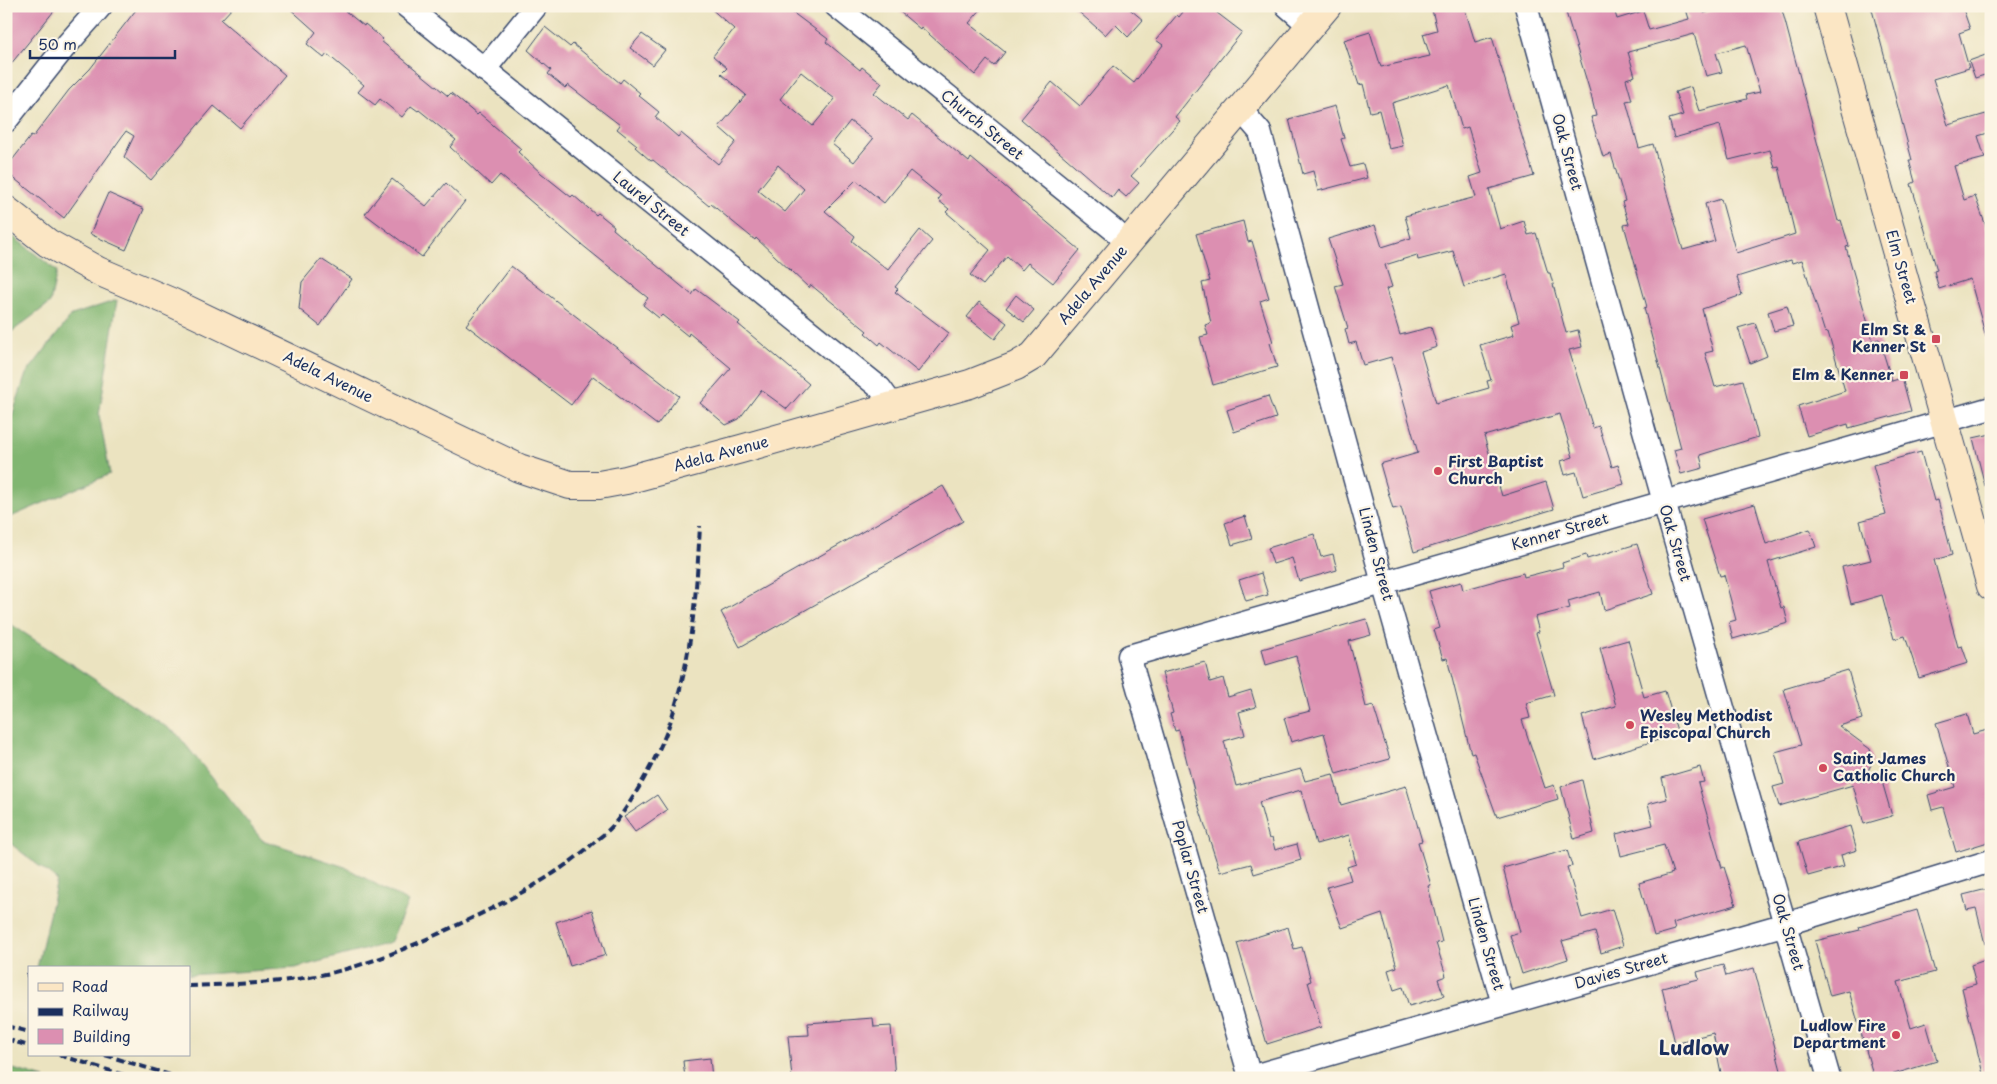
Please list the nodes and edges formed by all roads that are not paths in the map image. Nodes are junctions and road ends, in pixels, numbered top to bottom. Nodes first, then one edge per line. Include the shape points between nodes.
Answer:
1 (101, 6) edge
2 (406, 6) edge
3 (536, 6) edge
4 (836, 6) edge
5 (1286, 6) edge
6 (1526, 6) edge
7 (1827, 6) edge
8 (1318, 16) edge
9 (484, 70) junction
10 (1241, 110) junction
11 (6, 121) edge
12 (6, 210) edge
13 (1128, 244) junction
14 (893, 406) junction
15 (1991, 408) edge
16 (1944, 421) junction
17 (1664, 502) junction
18 (1383, 583) junction
19 (1991, 586) edge
20 (1129, 656) joint
21 (1991, 861) edge
22 (1786, 924) junction
23 (1503, 1004) junction
24 (1250, 1077) edge
25 (1829, 1078) edge

1 - 11 street
2 - 9 street, Laurel Street
3 - 9 street
4 - 13 street, Church Street
5 - 8 street
6 - 17 street, Oak Street
7 - 16 street, Elm Street
8 - 10 street, Adela Avenue
9 - 14 street, Laurel Street via 880,388
10 - 13 street, Adela Avenue
10 - 18 street, Linden Street via 1260,132
12 - 14 street, Adela Avenue via 48,243 98,271 179,306 519,468 570,485 600,485 626,480
13 - 14 street, Adela Avenue via 1033,356 970,384
15 - 16 street, Kenner Street
16 - 17 street, Kenner Street
16 - 19 street, Elm Street
17 - 18 street, Kenner Street
17 - 22 street, Oak Street
18 - 20 street, Kenner Street
18 - 23 street, Linden Street
20 - 24 street, Poplar Street
21 - 22 street, Davies Street
22 - 23 street, Davies Street
22 - 25 street, Oak Street
23 - 24 street, Davies Street

